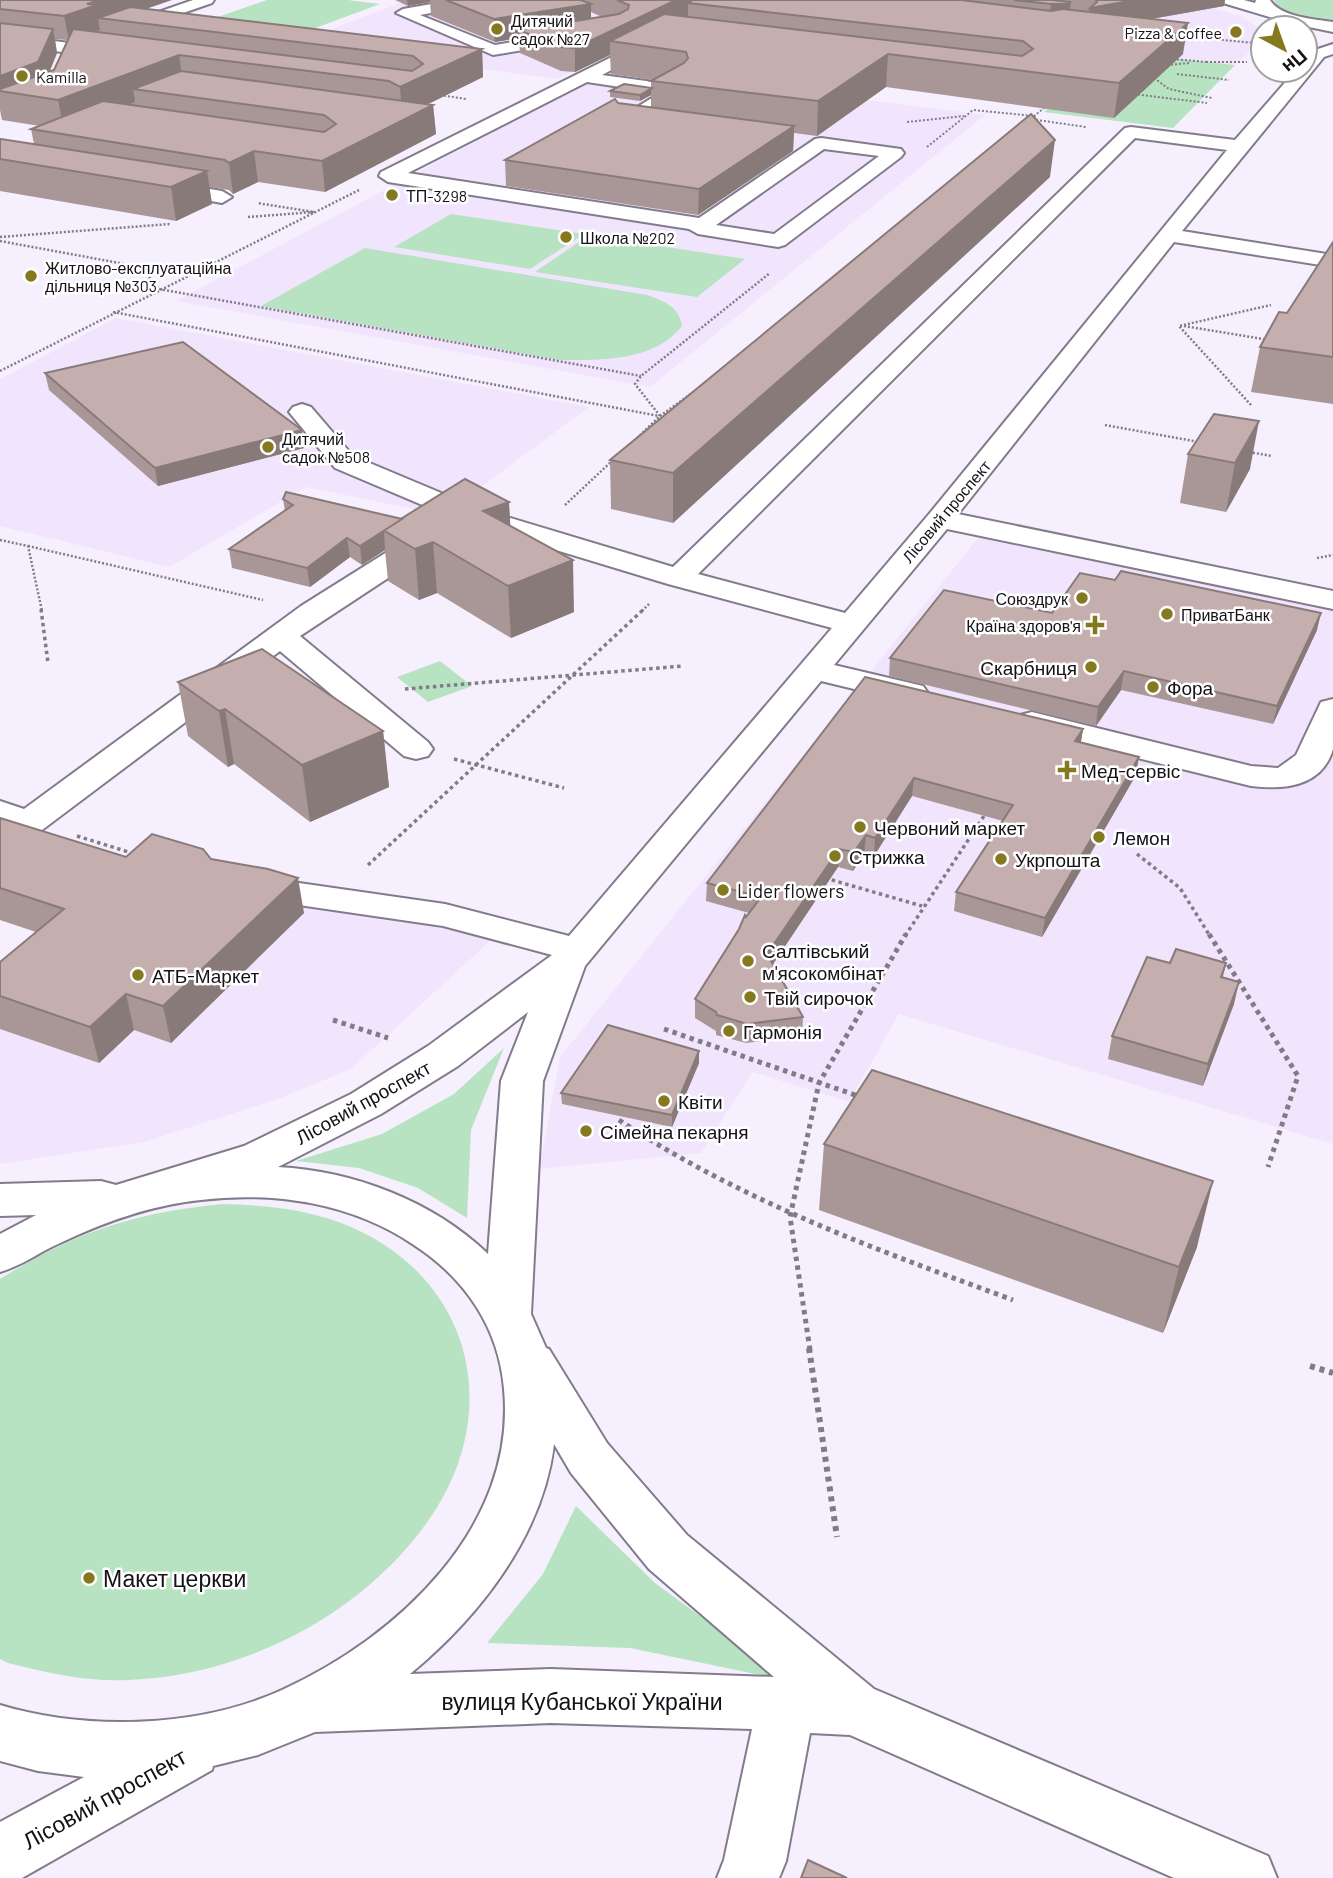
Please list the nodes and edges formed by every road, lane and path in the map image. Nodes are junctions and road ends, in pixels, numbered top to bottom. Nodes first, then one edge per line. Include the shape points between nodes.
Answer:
1 (207, 0) edge
2 (480, 0) edge
3 (1228, 0) edge
4 (1263, 0) edge
5 (694, 1) edge
6 (732, 3) edge
7 (1268, 14) edge
8 (1278, 14) edge
9 (592, 33) edge
10 (1177, 36) edge
11 (661, 38) junction
12 (0, 39) edge
13 (688, 41) edge
14 (1249, 43) edge
15 (69, 48) junction
16 (493, 50) junction
17 (1326, 52) edge
18 (137, 57) edge
19 (1166, 58) edge
20 (532, 62) dead end
21 (1207, 62) junction
22 (1247, 62) dead end
23 (1162, 66) edge
24 (63, 67) edge
25 (558, 69) edge
26 (1177, 74) dead end
27 (586, 76) junction
28 (1154, 78) edge
29 (1229, 80) dead end
30 (1125, 93) edge
31 (1212, 97) dead end
32 (1053, 100) edge
33 (1207, 103) dead end
34 (965, 116) edge
35 (1034, 116) junction
36 (667, 126) edge
37 (1131, 132) junction
38 (790, 142) edge
39 (817, 146) junction
40 (1240, 146) junction
41 (388, 176) junction
42 (141, 184) edge
43 (222, 197) edge
44 (702, 225) junction
45 (1170, 235) junction
46 (0, 241) edge
47 (1333, 261) edge
48 (159, 289) junction
49 (1271, 305) dead end
50 (113, 313) junction
51 (1179, 326) junction
52 (1280, 342) edge
53 (0, 371) edge
54 (641, 376) dead end
55 (705, 383) edge
56 (1251, 405) dead end
57 (302, 412) dead end
58 (660, 416) junction
59 (1105, 425) dead end
60 (631, 443) edge
61 (1208, 444) edge
62 (1246, 451) edge
63 (621, 453) edge
64 (1272, 456) dead end
65 (467, 514) junction
66 (940, 519) junction
67 (534, 535) junction
68 (0, 540) edge
69 (28, 546) junction
70 (678, 578) junction
71 (1333, 600) edge
72 (312, 612) junction
73 (850, 624) junction
74 (281, 636) junction
75 (200, 657) dead end
76 (48, 663) dead end
77 (683, 666) dead end
78 (238, 667) junction
79 (812, 669) junction
80 (571, 675) junction
81 (351, 694) junction
82 (938, 699) edge
83 (1333, 709) edge
84 (997, 713) edge
85 (416, 749) joint
86 (475, 764) junction
87 (564, 788) dead end
88 (992, 804) edge
89 (14, 817) edge
90 (1137, 854) dead end
91 (143, 857) edge
92 (815, 875) edge
93 (232, 884) edge
94 (331, 898) junction
95 (922, 906) junction
96 (572, 956) junction
97 (664, 1029) dead end
98 (819, 1083) junction
99 (869, 1100) edge
100 (619, 1120) edge
101 (1268, 1167) dead end
102 (176, 1185) junction
103 (128, 1196) junction
104 (0, 1200) edge
105 (790, 1217) junction
106 (0, 1255) edge
107 (1013, 1300) dead end
108 (516, 1331) junction
109 (1310, 1366) dead end
110 (1333, 1373) edge
111 (837, 1537) dead end
112 (786, 1704) junction
113 (310, 1706) junction
114 (853, 1708) junction
115 (0, 1734) edge
116 (207, 1741) junction
117 (0, 1856) edge
118 (748, 1878) edge
119 (1247, 1878) edge

1 - 15 street
2 - 16 street via 403,13
3 - 7 street
4 - 8 street
5 - 6 street
6 - 11 street
9 - 16 street
10 - 14 path
11 - 13 street
11 - 27 street
12 - 15 street
15 - 18 street
15 - 24 street
16 - 20 street
17 - 40 street, Лісовий проспект
19 - 21 path
21 - 22 path
21 - 23 path
25 - 27 street
26 - 29 path
27 - 36 street via 677,90 625,120
27 - 41 street
28 - 31 path via 1169,89
30 - 33 path
32 - 35 path
34 - 35 path via 973,110
35 - 37 path
37 - 40 street
37 - 70 street
38 - 39 street
39 - 44 street
39 - 44 street via 895,153 778,241 698,228
40 - 45 street, Лісовий проспект
41 - 44 street
41 - 48 path
42 - 43 street
45 - 47 street
45 - 66 street, Лісовий проспект
46 - 48 path via 141,267
48 - 50 path
48 - 54 path
49 - 51 path
50 - 53 path
50 - 58 path
51 - 52 path
51 - 56 path
55 - 58 path
57 - 65 street via 344,462
58 - 60 path
59 - 61 path
62 - 64 path
63 - 67 path
65 - 67 street
65 - 72 street
66 - 71 street
66 - 73 street, Лісовий проспект
67 - 70 street
68 - 69 path
69 - 72 path
69 - 76 path
70 - 73 street
70 - 80 path
72 - 74 street
73 - 79 street, Лісовий проспект
74 - 78 street
74 - 81 street
75 - 78 street
77 - 80 path
78 - 89 street
79 - 82 street
79 - 96 street, Лісовий проспект
80 - 81 path
80 - 86 path
81 - 85 street
83 - 84 street via 1308,762 1301,771 1283,778 1251,776
85 - 86 path
86 - 87 path
86 - 94 path
88 - 95 path
89 - 91 path
90 - 101 path via 1180,888 1298,1076
92 - 95 path
93 - 94 street
94 - 96 street via 444,915
95 - 98 path
96 - 102 street, Лісовий проспект via 443,1056 366,1104 260,1157
96 - 108 street, Лісовий проспект via 522,1081
97 - 98 path
98 - 99 path
98 - 105 path
100 - 105 path via 664,1152
102 - 103 street
102 - 108 street, вулиця Кубанської України via 249,1181 310,1186 367,1199 418,1223 462,1255
103 - 104 street
103 - 106 street via 36,1233
105 - 107 path
105 - 111 path
108 - 113 street via 532,1396 528,1450 512,1507 481,1564 436,1618 378,1666
108 - 114 street, вулиця Кубанської України via 589,1458 668,1552
109 - 110 path
112 - 113 street, вулиця Кубанської України via 551,1696
112 - 114 street, вулиця Кубанської України
112 - 118 street
113 - 116 street
114 - 119 street, вулиця Кубанської України
115 - 116 street via 27,1743 115,1752
116 - 117 street, Лісовий проспект

